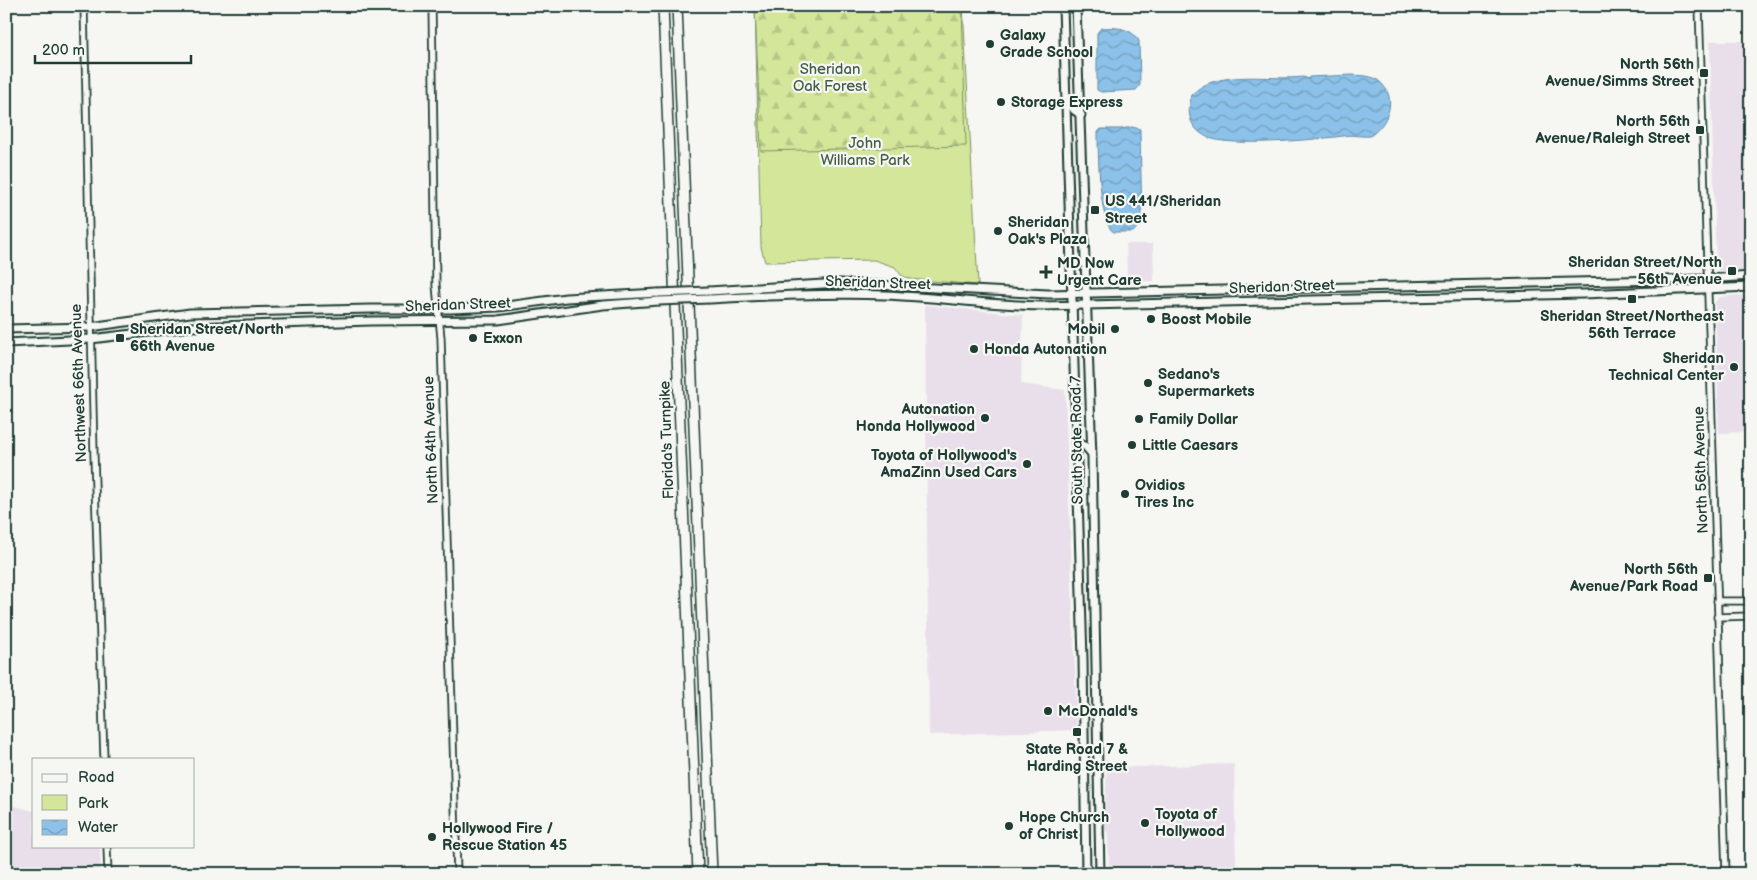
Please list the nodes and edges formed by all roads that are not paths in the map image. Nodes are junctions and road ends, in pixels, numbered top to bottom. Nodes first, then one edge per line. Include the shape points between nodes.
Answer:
1 (84, 6) edge
2 (432, 6) edge
3 (663, 6) edge
4 (677, 6) edge
5 (1063, 6) edge
6 (1076, 6) edge
7 (1699, 6) edge
8 (1066, 92) junction
9 (1081, 115) junction
10 (1751, 276) edge
11 (1707, 279) junction
12 (1751, 287) edge
13 (1708, 290) junction
14 (1087, 293) junction
15 (1072, 294) junction
16 (658, 297) junction
17 (1087, 305) junction
18 (1072, 306) junction
19 (438, 310) junction
20 (439, 322) junction
21 (90, 327) junction
22 (6, 329) edge
23 (91, 339) junction
24 (6, 342) edge
25 (1076, 443) junction
26 (1091, 453) junction
27 (1081, 600) junction
28 (1717, 601) junction
29 (1751, 602) edge
30 (1094, 614) junction
31 (1751, 616) edge
32 (1717, 617) junction
33 (1082, 643) junction
34 (1094, 656) junction
35 (1084, 750) junction
36 (104, 758) edge
37 (1096, 762) junction
38 (1085, 779) junction
39 (1097, 789) junction
40 (107, 848) edge
41 (108, 874) edge
42 (457, 874) edge
43 (698, 874) edge
44 (712, 874) edge
45 (1086, 874) edge
46 (1100, 874) edge
47 (1726, 874) edge

1 - 21 street, Northwest 66th Avenue
2 - 19 street, North 64th Avenue
3 - 43 highway, Florida's Turnpike
4 - 44 highway, Florida's Turnpike
5 - 8 main road, South State Road 7
6 - 9 main road, South State Road 7
7 - 11 street, North 56th Avenue
8 - 9 main road via 1071,105
8 - 15 main road, South State Road 7
9 - 14 main road, South State Road 7
10 - 11 main road, Sheridan Street
11 - 13 street, North 56th Avenue
11 - 14 main road, Sheridan Street
12 - 13 main road, Sheridan Street
13 - 17 main road, Sheridan Street
13 - 28 street, North 56th Avenue
14 - 15 main road, Sheridan Street
14 - 17 main road, South State Road 7
15 - 16 main road, Sheridan Street, bridge via 997,293 840,283
15 - 18 main road, South State Road 7
16 - 18 main road, Sheridan Street, bridge via 709,299 840,294 995,305
16 - 19 main road, Sheridan Street via 575,297 499,307
16 - 20 main road, Sheridan Street via 498,320
17 - 18 main road, Sheridan Street
17 - 26 main road, South State Road 7
18 - 25 main road, South State Road 7
19 - 20 street, North 64th Avenue
19 - 21 main road, Sheridan Street via 371,308 190,313
20 - 23 main road, Sheridan Street via 190,327
20 - 42 street, North 64th Avenue
21 - 22 main road, Sheridan Street
21 - 23 street, Northwest 66th Avenue
23 - 24 main road, Sheridan Street
23 - 36 street, Northwest 66th Avenue
25 - 26 main road
25 - 27 main road, South State Road 7
26 - 30 main road, South State Road 7
27 - 30 main road
27 - 33 main road, South State Road 7
28 - 29 street
28 - 32 street, North 56th Avenue
30 - 34 main road, South State Road 7
31 - 32 street
32 - 47 street, North 56th Avenue
33 - 34 main road via 1090,647
33 - 35 main road, South State Road 7
34 - 37 main road, South State Road 7
35 - 37 main road
35 - 38 main road, South State Road 7
37 - 39 main road, South State Road 7
38 - 39 main road
38 - 45 main road, South State Road 7
39 - 46 main road, South State Road 7
40 - 41 street

